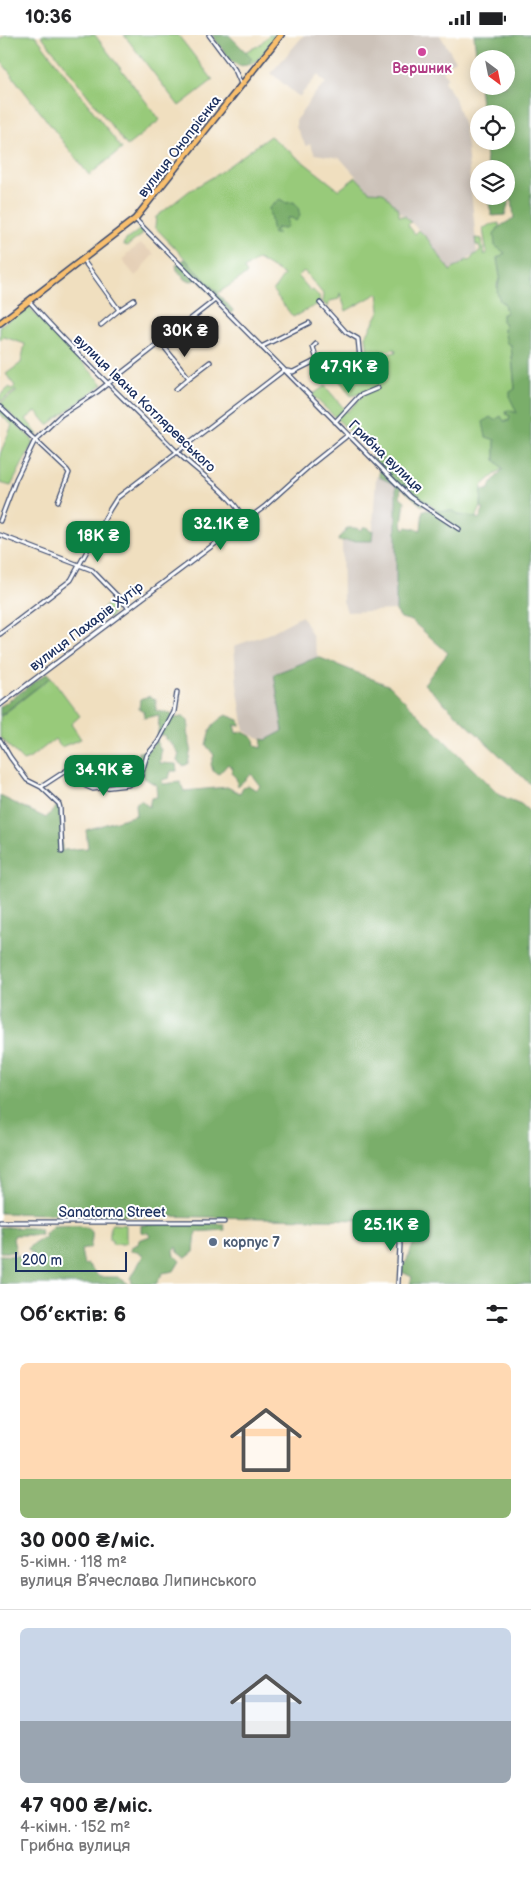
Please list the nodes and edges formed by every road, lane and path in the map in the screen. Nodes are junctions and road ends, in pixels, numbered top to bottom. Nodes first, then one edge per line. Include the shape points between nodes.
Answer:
1 (209, 35) edge
2 (281, 35) edge
3 (241, 84) junction
4 (135, 219) junction
5 (83, 259) junction
6 (134, 300) dead end
7 (215, 300) junction
8 (28, 301) junction
9 (320, 303) dead end
10 (119, 309) junction
11 (0, 323) edge
12 (309, 323) dead end
13 (101, 325) dead end
14 (161, 343) junction
15 (316, 344) dead end
16 (261, 347) junction
17 (317, 360) junction
18 (210, 362) dead end
19 (285, 371) junction
20 (293, 372) junction
21 (292, 377) junction
22 (189, 378) junction
23 (107, 383) junction
24 (378, 388) dead end
25 (176, 389) dead end
26 (0, 407) edge
27 (335, 423) junction
28 (348, 435) junction
29 (35, 440) junction
30 (177, 451) junction
31 (58, 501) dead end
32 (0, 521) edge
33 (245, 521) junction
34 (459, 529) dead end
35 (0, 535) edge
36 (80, 567) junction
37 (128, 608) junction
38 (0, 634) edge
39 (177, 692) dead end
40 (0, 705) edge
41 (0, 740) edge
42 (41, 787) junction
43 (62, 853) dead end
44 (398, 1218) dead end
45 (0, 1222) edge
46 (224, 1222) dead end
47 (398, 1284) edge

1 - 3 street via 239,75
2 - 3 main road, вулиця Онопрієнка
3 - 4 main road, вулиця Онопрієнка
4 - 5 main road, вулиця Онопрієнка
4 - 7 street, Грибна вулиця
5 - 8 main road, вулиця Онопрієнка
5 - 10 street
6 - 10 street
7 - 14 street
7 - 16 street, Грибна вулиця
8 - 11 main road, вулиця Онопрієнка
8 - 23 street, вулиця Івана Котляревського
9 - 17 street via 346,332 358,339 360,359 329,370
10 - 13 street
12 - 16 street
14 - 22 street
14 - 23 street
15 - 17 street via 313,347
16 - 19 street, Грибна вулиця
17 - 20 street
18 - 22 street
19 - 20 street
19 - 21 street, Грибна вулиця
19 - 30 street
20 - 21 street
21 - 27 street, Грибна вулиця
22 - 25 street
23 - 29 street via 61,415
23 - 30 street, вулиця Івана Котляревського
24 - 27 street via 362,395
26 - 29 street
27 - 28 street, Грибна вулиця
28 - 33 street, вулиця Пахарів Хутір
28 - 34 street, Грибна вулиця via 410,497
29 - 31 street via 69,473
29 - 32 street
30 - 33 street, вулиця Івана Котляревського via 229,499
30 - 36 street via 116,500
33 - 37 street, вулиця Пахарів Хутір
35 - 36 street
36 - 37 street via 95,572
36 - 38 street via 66,584
37 - 40 street, вулиця Пахарів Хутір
39 - 42 street via 174,712 147,755 142,776 137,781 94,789 67,770
41 - 42 street via 27,780
42 - 43 street via 59,804
44 - 47 street
45 - 46 street, Sanatorna Street

